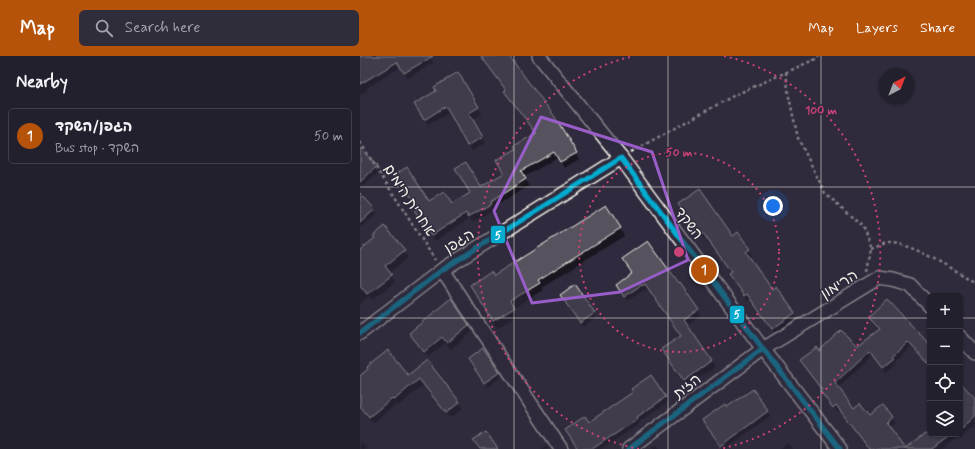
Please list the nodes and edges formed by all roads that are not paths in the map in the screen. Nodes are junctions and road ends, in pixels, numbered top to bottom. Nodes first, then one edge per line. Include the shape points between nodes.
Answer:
1 (539, 56) edge
2 (621, 158) junction
3 (442, 270) junction
4 (927, 303) edge
5 (360, 333) edge
6 (963, 341) edge
7 (763, 349) junction
8 (975, 353) edge
9 (560, 449) edge
10 (629, 449) edge
11 (840, 449) edge

1 - 2 street, השקד
2 - 3 street, הגפן
2 - 7 street, השקד
3 - 5 street, הגפן
3 - 9 street
4 - 7 street, הרימון via 910,285 879,278
6 - 8 street
7 - 10 street, הזית
7 - 11 street, השקד

